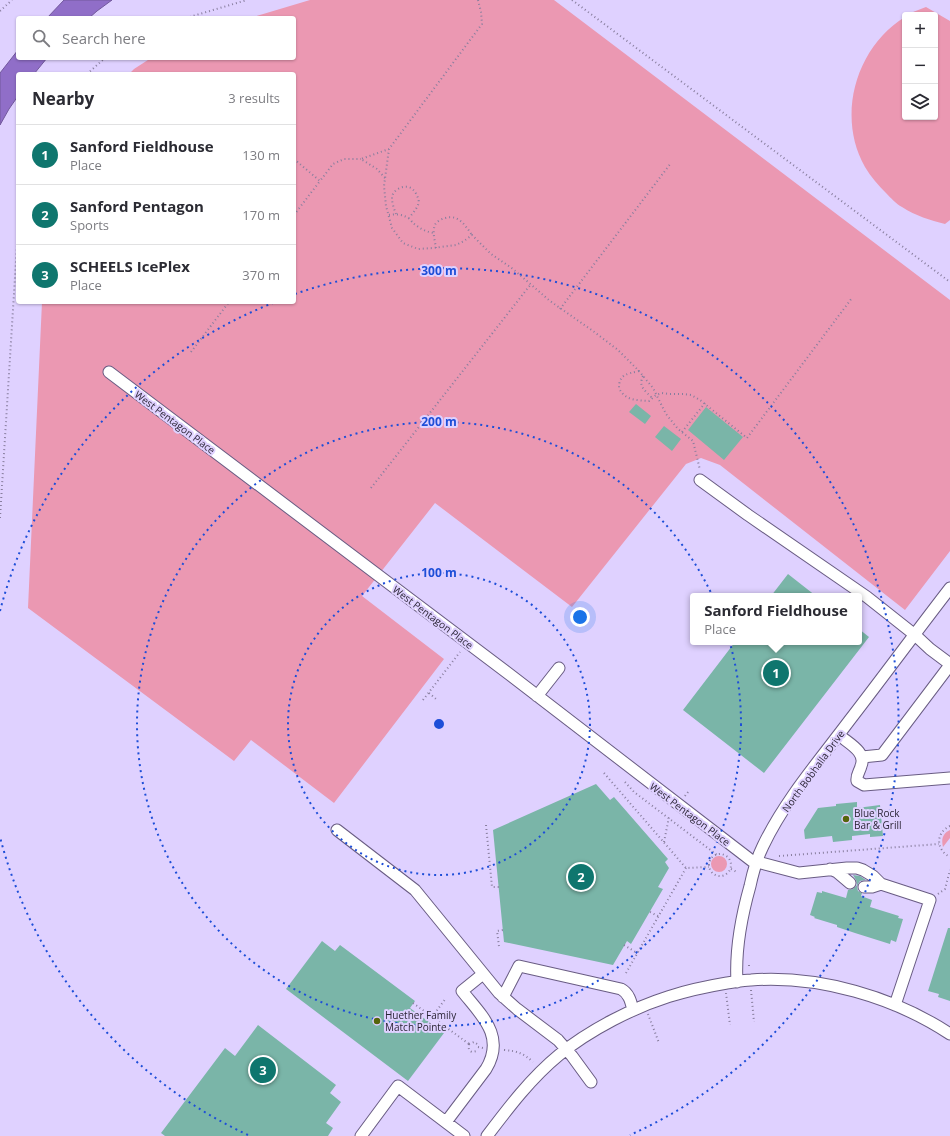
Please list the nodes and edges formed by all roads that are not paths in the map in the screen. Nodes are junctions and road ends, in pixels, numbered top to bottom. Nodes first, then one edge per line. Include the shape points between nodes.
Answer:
1 (109, 372) dead end
2 (700, 480) road end
3 (950, 588) edge
4 (861, 593) edge
5 (862, 594) edge
6 (914, 635) junction
7 (950, 665) edge
8 (559, 668) dead end
9 (537, 696) junction
10 (839, 735) junction
11 (862, 757) junction
12 (950, 778) edge
13 (337, 830) dead end
14 (756, 863) junction
15 (830, 870) junction
16 (850, 883) dead end
17 (881, 884) junction
18 (864, 887) dead end
19 (483, 974) junction
20 (737, 982) junction
21 (503, 997) junction
22 (896, 1005) junction
23 (634, 1010) junction
24 (950, 1034) edge
25 (567, 1049) junction
26 (591, 1082) dead end
27 (446, 1122) junction
28 (361, 1136) edge
29 (464, 1136) edge
30 (487, 1136) edge

1 - 9 street, West Pentagon Place
2 - 4 street
3 - 6 street, North Bobhalla Drive
5 - 6 street
6 - 7 street
6 - 10 street, North Bobhalla Drive
7 - 11 street via 882,755
8 - 9 street
9 - 14 street, West Pentagon Place
10 - 11 street via 861,753
10 - 14 street, North Bobhalla Drive via 781,814
11 - 12 street via 863,761 856,778 864,785
13 - 19 street via 415,890
14 - 15 street via 799,873
14 - 20 street, North Bobhalla Drive via 739,936
15 - 16 street via 837,872
15 - 17 street via 863,870
17 - 18 street
17 - 22 street via 930,900
19 - 21 street
19 - 27 street via 462,990 487,1023 493,1038 492,1058
20 - 22 street via 769,979 816,983
20 - 23 street via 667,996
21 - 23 street via 519,966 621,989 628,995
21 - 25 street
22 - 24 street
23 - 25 street via 587,1035
25 - 26 street
25 - 30 street via 531,1081
27 - 28 street via 398,1086
27 - 29 street

